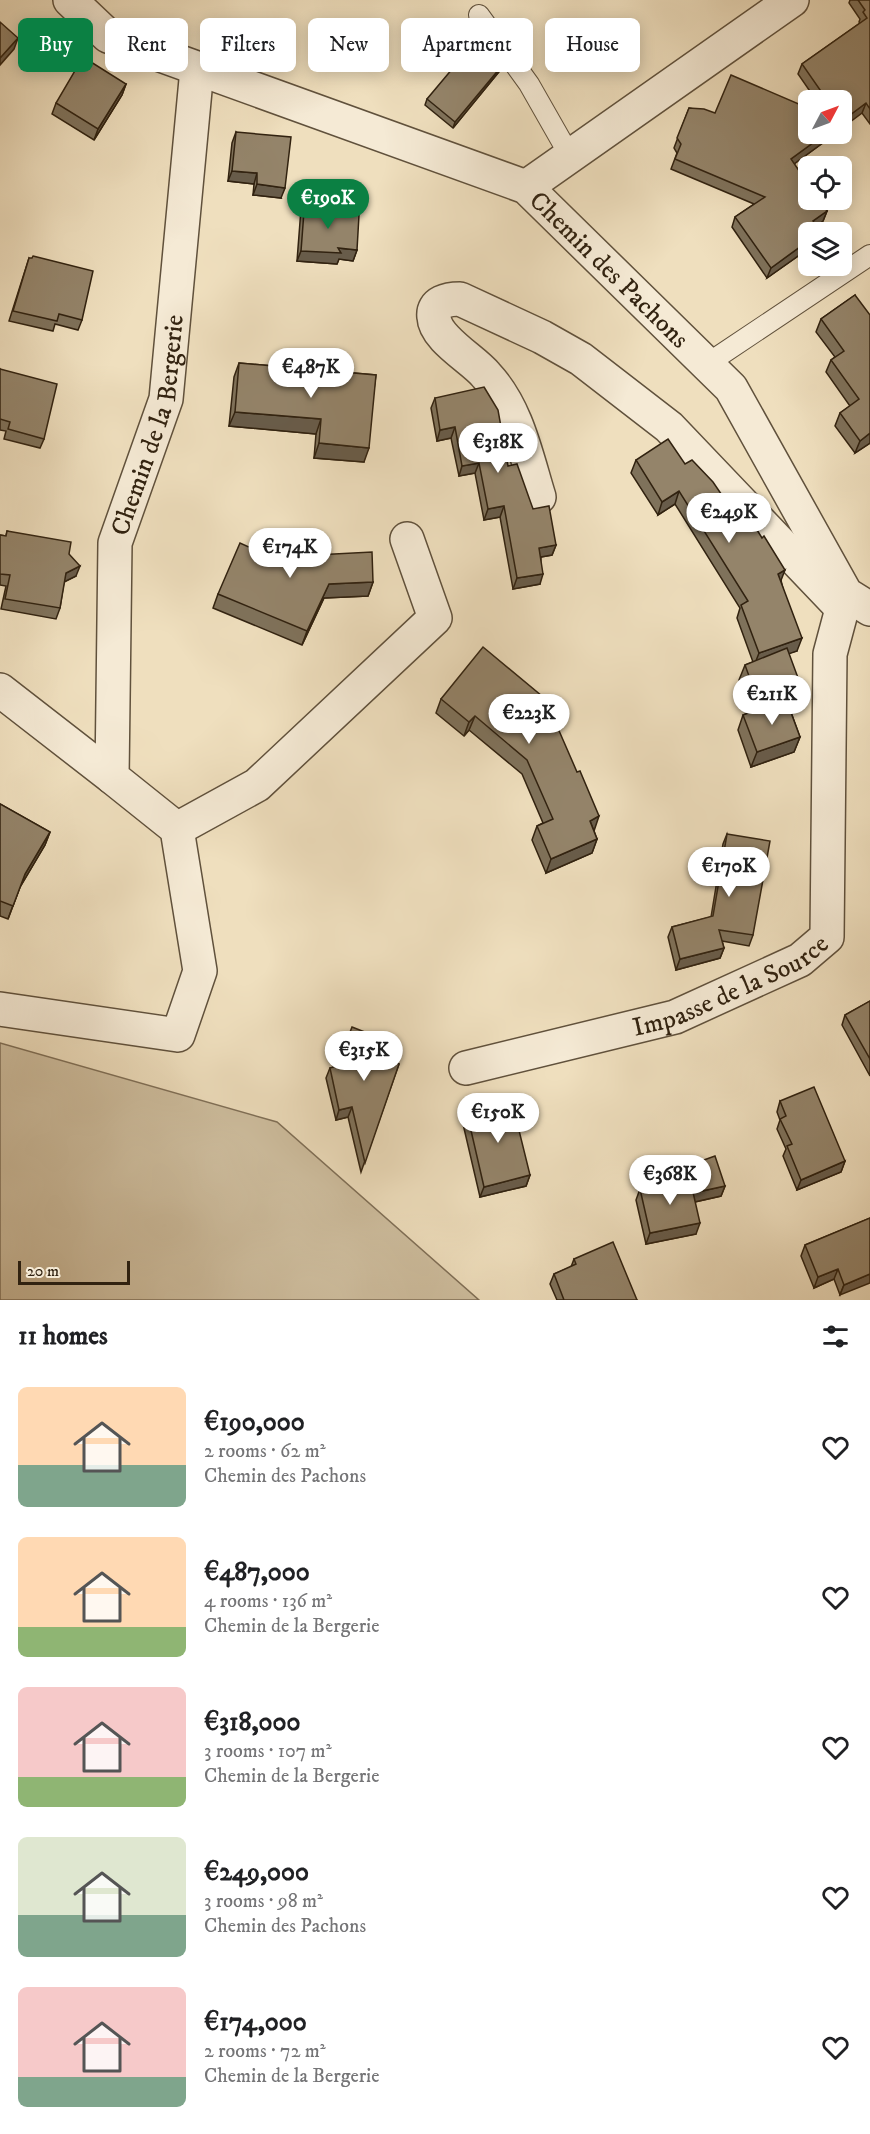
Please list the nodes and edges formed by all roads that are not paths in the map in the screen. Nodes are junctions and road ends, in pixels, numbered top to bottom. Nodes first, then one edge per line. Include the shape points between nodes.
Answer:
1 (70, 0) edge
2 (792, 0) edge
3 (478, 15) dead end
4 (196, 69) junction
5 (570, 156) junction
6 (526, 186) junction
7 (870, 255) edge
8 (707, 364) junction
9 (539, 497) dead end
10 (407, 539) dead end
11 (853, 604) edge
12 (0, 690) edge
13 (112, 777) junction
14 (177, 830) junction
15 (0, 1009) edge
16 (466, 1068) dead end

1 - 4 street, Chemin des Pachons via 108,36
2 - 5 street
3 - 5 lane via 529,84
4 - 6 street, Chemin des Pachons
4 - 13 street, Chemin de la Bergerie via 166,399 115,543
5 - 6 street
6 - 8 street, Chemin des Pachons
7 - 8 lane
8 - 11 street, Chemin des Pachons via 731,388
9 - 11 street via 513,414 487,375 435,324 433,315 446,299 460,299 581,359 669,427
10 - 14 street via 435,618 257,785
11 - 16 street, Impasse de la Source via 830,654 827,938 800,960 675,1017
12 - 13 street
13 - 14 street
14 - 15 street via 200,971 178,1035

